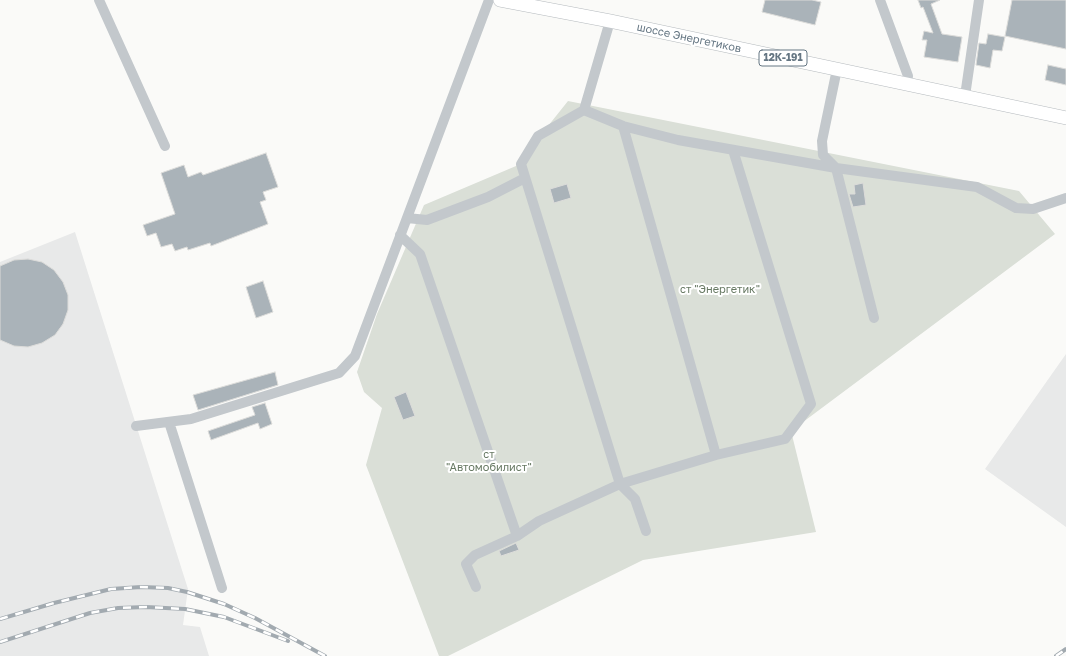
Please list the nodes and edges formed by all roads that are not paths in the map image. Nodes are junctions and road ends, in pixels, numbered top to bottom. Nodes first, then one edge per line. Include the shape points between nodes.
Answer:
1 (99, 0) edge
2 (489, 0) edge
3 (500, 0) edge
4 (880, 0) edge
5 (979, 0) edge
6 (610, 21) junction
7 (836, 69) junction
8 (906, 84) junction
9 (965, 96) junction
10 (584, 110) junction
11 (1066, 118) edge
12 (623, 126) junction
13 (165, 146) dead end
14 (733, 150) junction
15 (836, 168) junction
16 (525, 178) junction
17 (1066, 198) edge
18 (407, 218) junction
19 (400, 236) junction
20 (874, 318) dead end
21 (169, 422) junction
22 (136, 426) dead end
23 (716, 455) junction
24 (620, 484) junction
25 (646, 531) dead end
26 (517, 536) junction
27 (476, 587) dead end
28 (222, 588) dead end

1 - 13 street
2 - 18 street
3 - 6 main road, шоссе Энергетиков / 12К-191
4 - 8 street via 908,76
5 - 9 street
6 - 7 main road, шоссе Энергетиков / 12К-191
6 - 10 street
7 - 8 main road, шоссе Энергетиков / 12К-191
7 - 15 street via 822,141 823,155
8 - 9 main road, шоссе Энергетиков / 12К-191
9 - 11 main road, шоссе Энергетиков / 12К-191
10 - 12 street
10 - 16 street via 538,136 521,164
12 - 14 street
12 - 23 street
14 - 15 street
14 - 23 street via 811,404 785,439
15 - 17 street via 977,187 1016,208 1034,209
15 - 20 street
16 - 18 street via 488,197 427,220
16 - 24 street
18 - 19 street
19 - 21 street via 355,356 339,373 191,420
19 - 26 street via 420,254
21 - 22 street
21 - 28 street
23 - 24 street
24 - 25 street via 635,499
24 - 26 street via 539,521
26 - 27 street via 476,555 466,564

